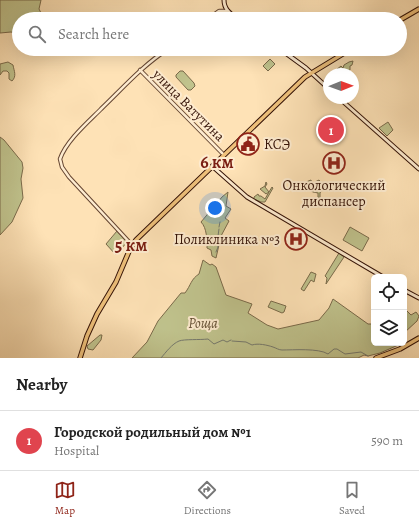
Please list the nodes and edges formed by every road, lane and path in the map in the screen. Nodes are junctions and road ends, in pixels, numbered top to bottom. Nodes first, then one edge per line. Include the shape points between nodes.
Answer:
1 (224, 0) edge
2 (224, 5) junction
3 (419, 9) edge
4 (219, 11) joint
5 (228, 11) joint
6 (407, 16) edge
7 (158, 56) edge
8 (289, 56) edge
9 (339, 56) edge
10 (140, 70) junction
11 (311, 73) junction
12 (323, 84) edge
13 (346, 104) edge
14 (224, 155) junction
15 (212, 166) junction
16 (419, 169) edge
17 (132, 244) junction
18 (378, 274) edge
19 (407, 292) edge
20 (419, 298) edge
21 (419, 338) edge
22 (80, 358) edge
23 (376, 358) edge

1 - 2 main road
2 - 4 street
2 - 5 main road
3 - 6 main road
4 - 5 street
7 - 10 street
8 - 11 main road
9 - 11 main road
10 - 14 street, улица Ватутина
10 - 17 street via 81,130 60,160 67,174
11 - 12 main road
11 - 14 main road
13 - 16 main road
14 - 15 main road
15 - 17 main road
15 - 18 main road via 247,198
17 - 22 main road via 118,278 96,314
19 - 20 main road
21 - 23 main road

